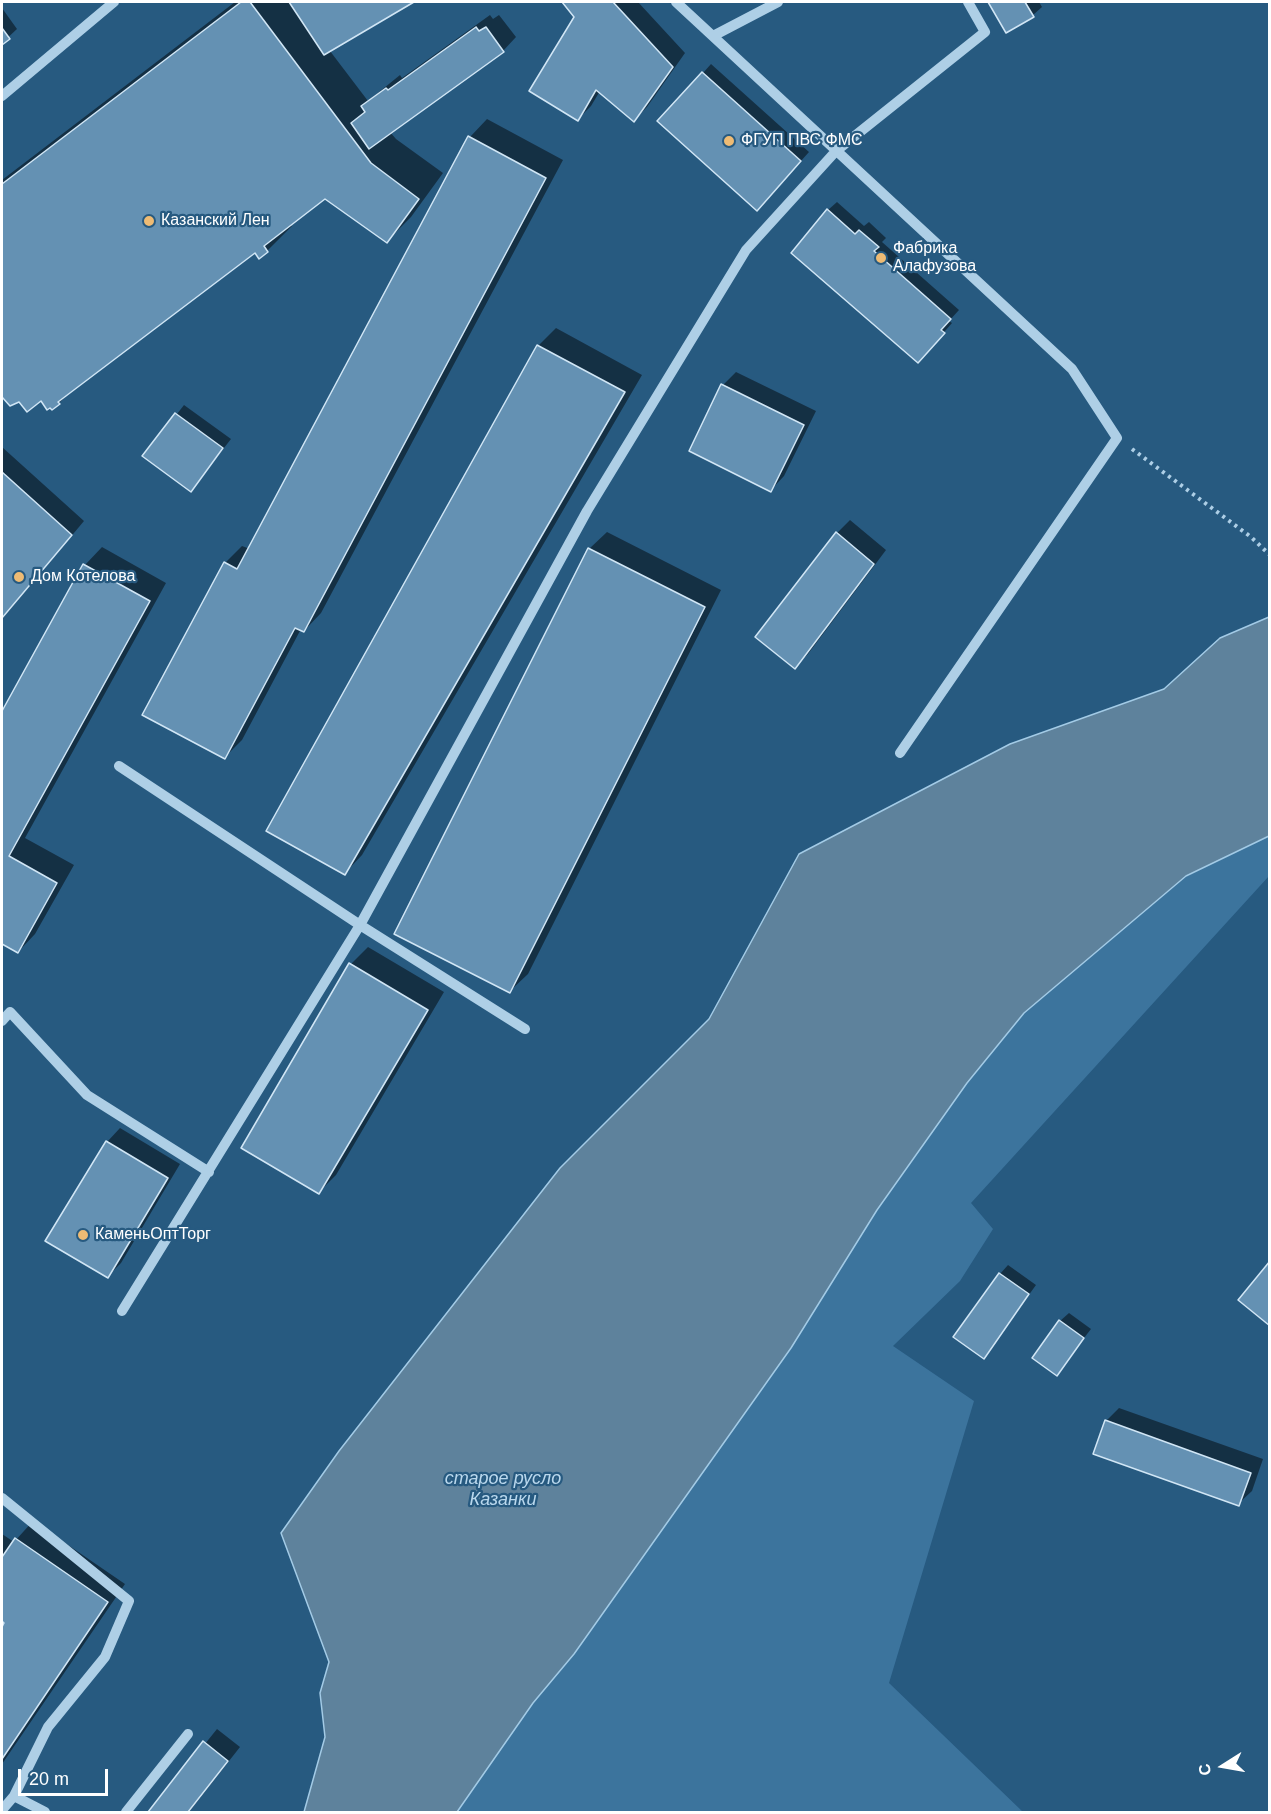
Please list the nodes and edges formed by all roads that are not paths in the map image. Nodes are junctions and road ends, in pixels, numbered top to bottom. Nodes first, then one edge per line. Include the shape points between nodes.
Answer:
1 (114, 2) edge
2 (676, 2) edge
3 (778, 2) edge
4 (968, 2) edge
5 (713, 36) junction
6 (2, 96) edge
7 (836, 151) junction
8 (900, 753) dead end
9 (119, 766) dead end
10 (360, 925) junction
11 (2, 1021) edge
12 (525, 1029) dead end
13 (209, 1172) junction
14 (122, 1311) dead end
15 (2, 1498) edge
16 (188, 1734) dead end
17 (14, 1796) junction
18 (2, 1810) edge
19 (45, 1812) edge
20 (126, 1812) edge

1 - 6 street
2 - 5 street
3 - 5 street
4 - 7 street via 985,32
5 - 7 street
7 - 8 street via 1072,369 1117,438
7 - 10 street via 746,250 587,510
9 - 10 street
10 - 12 street
10 - 13 street
11 - 13 street via 10,1012 87,1095
13 - 14 street
15 - 17 street via 129,1601 105,1657 48,1726
16 - 20 street
17 - 18 street
17 - 19 street

